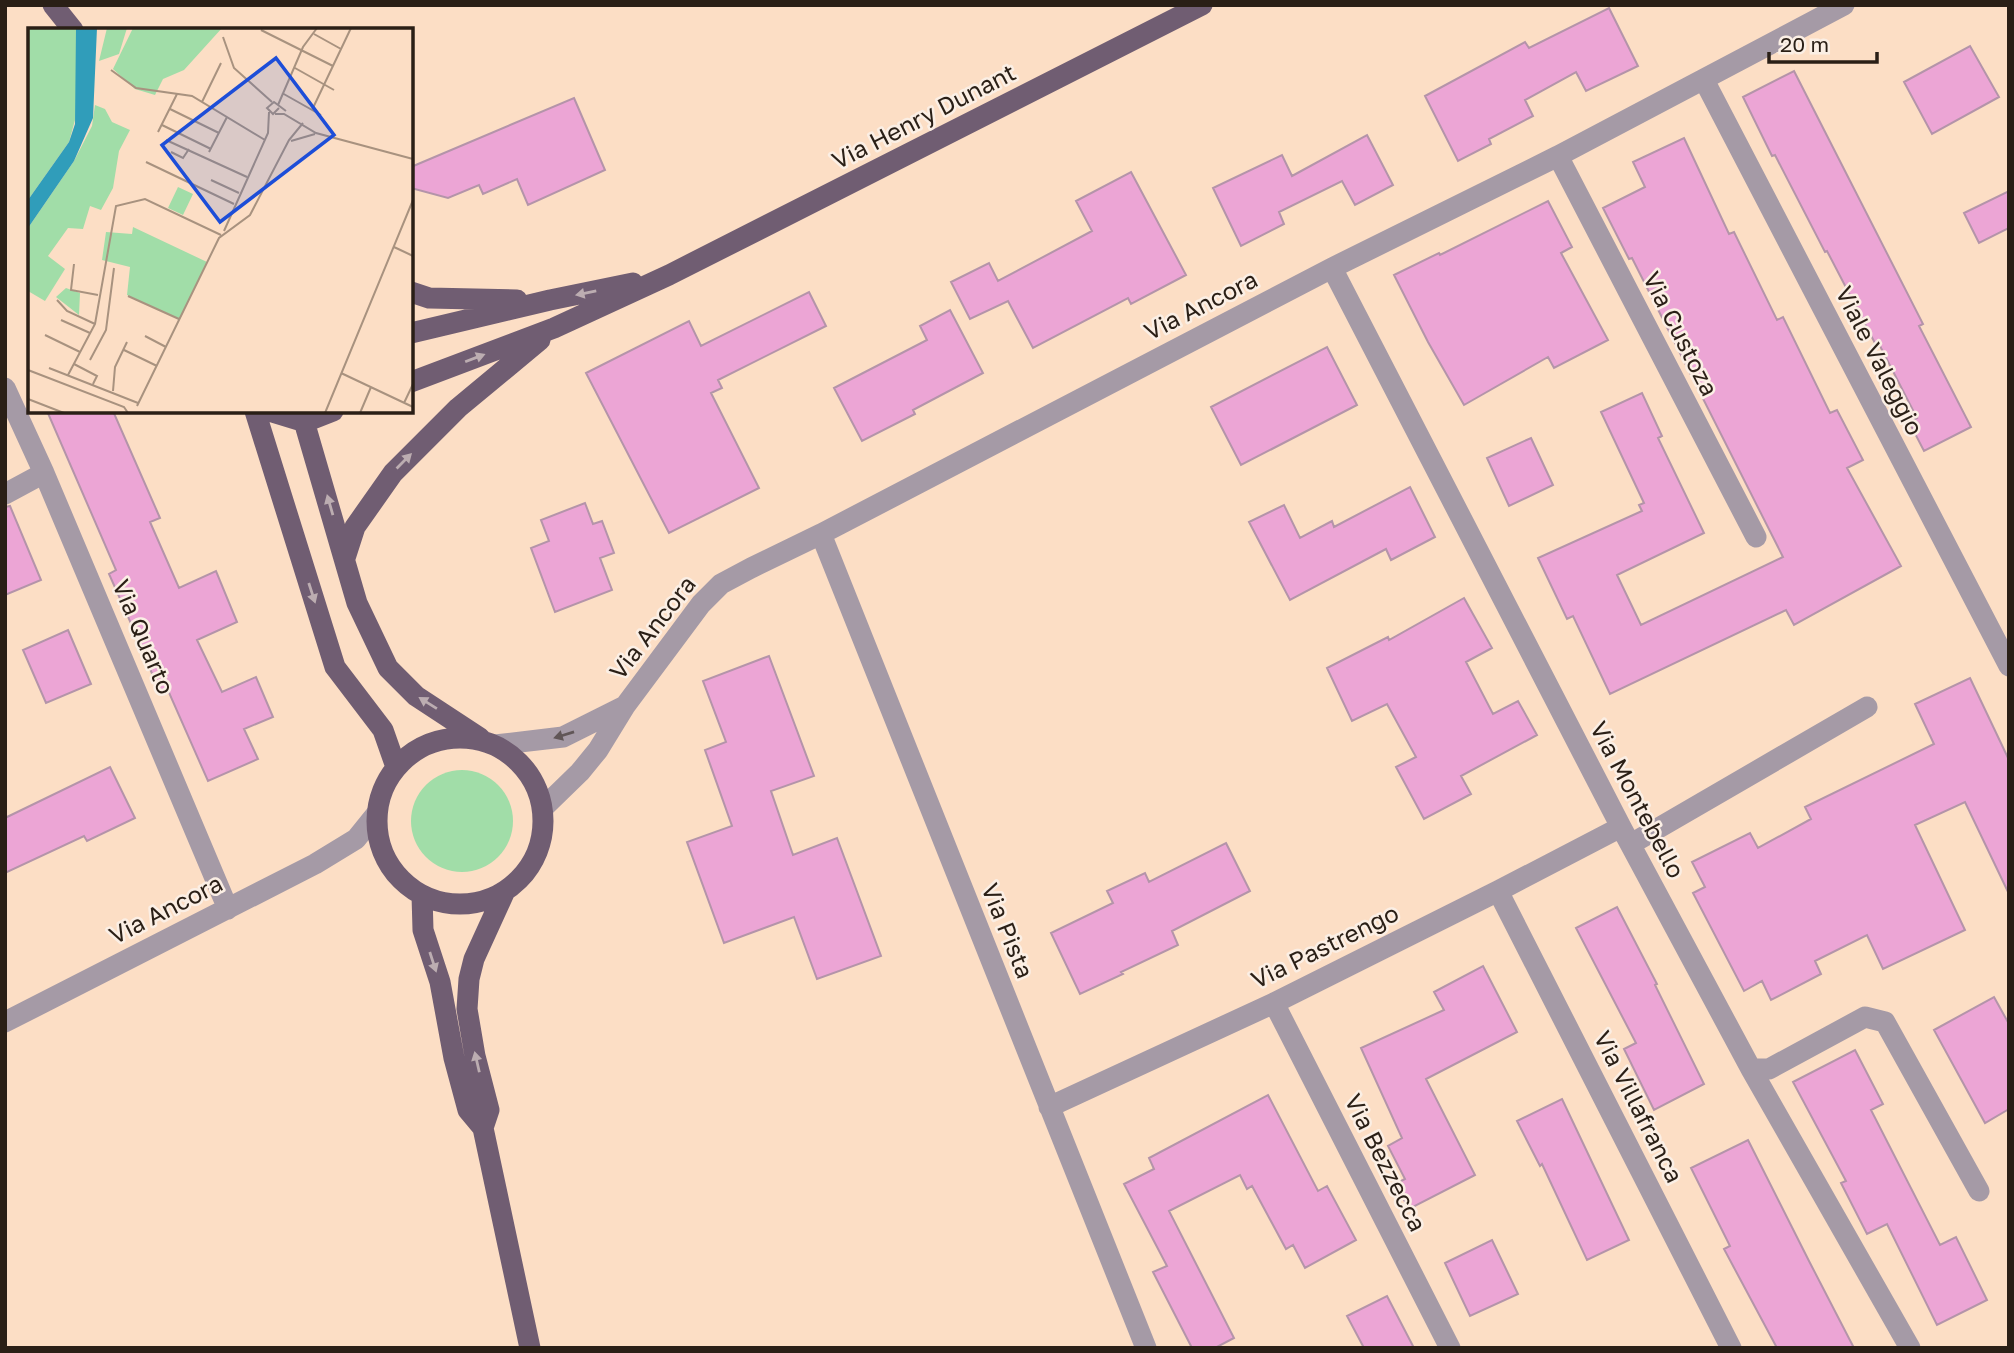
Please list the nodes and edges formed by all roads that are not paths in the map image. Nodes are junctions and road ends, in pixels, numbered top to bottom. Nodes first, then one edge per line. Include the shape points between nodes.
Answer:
1 (1202, 5) edge
2 (1844, 5) edge
3 (1704, 80) junction
4 (1558, 156) junction
5 (1332, 268) junction
6 (669, 275) junction
7 (413, 293) edge
8 (550, 300) junction
9 (554, 328) junction
10 (413, 333) edge
11 (413, 381) edge
12 (5, 388) edge
13 (256, 413) edge
14 (282, 413) edge
15 (321, 413) edge
16 (303, 416) edge
17 (44, 473) junction
18 (5, 494) edge
19 (821, 534) junction
20 (1756, 537) dead end
21 (345, 560) junction
22 (2009, 666) edge
23 (625, 706) junction
24 (1867, 707) dead end
25 (490, 743) junction
26 (396, 767) junction
27 (543, 808) junction
28 (377, 813) junction
29 (1626, 836) junction
30 (505, 891) junction
31 (1498, 891) junction
32 (422, 895) junction
33 (228, 909) junction
34 (1274, 1003) junction
35 (5, 1021) edge
36 (1751, 1069) junction
37 (1049, 1107) junction
38 (484, 1128) junction
39 (1979, 1191) dead end
40 (530, 1348) edge
41 (1146, 1348) edge
42 (1450, 1348) edge
43 (1731, 1348) edge
44 (1910, 1348) edge

1 - 6 main road, Via Henry Dunant
2 - 3 street, Via Ancora
3 - 4 street, Via Ancora
3 - 22 street, Viale Valeggio
4 - 5 street, Via Ancora
4 - 20 street, Via Custoza
5 - 19 street, Via Ancora
5 - 29 street, Via Montebello
6 -> 8 main road
6 - 9 main road
7 - 8 main road via 429,298
8 - 10 main road
11 -> 9 main road
21 -> 9 main road via 355,527 393,473 458,408
12 - 17 street, Via Quarto
13 -> 26 main road via 335,667 383,730
14 - 16 main road
15 - 16 main road
21 -> 16 main road
17 - 18 street
17 - 33 street, Via Quarto
19 - 23 street, Via Ancora via 721,584
19 - 37 street, Via Pista
25 -> 21 main road via 416,696 388,668 356,603
23 -> 25 street, Via Ancora via 563,737
23 - 27 street, Via Ancora via 598,750
24 - 29 street, Via Pastrengo
25 - 26 main road, Via Ancora via 448,738 423,746
25 - 27 main road, Via Ancora via 528,772
26 - 28 main road, Via Ancora
27 - 30 main road, Via Ancora via 542,835 533,862
28 - 32 main road, Via Ancora via 381,848 392,870
28 - 33 street, Via Ancora via 356,839
29 - 31 street, Via Pastrengo
29 - 36 street, Via Montebello
30 - 32 main road, Via Ancora via 472,903 446,903
38 -> 30 main road, Via Ancora via 489,1110 467,1009 469,979
31 - 34 street, Via Pastrengo
31 - 43 street, Via Villafranca
32 -> 38 main road, Via Ancora via 424,930 440,982 454,1058 468,1110
33 - 35 street, Via Ancora
34 - 37 street, Via Pastrengo
34 - 42 street, Via Bezzecca
36 - 39 street via 1769,1069 1865,1017 1885,1021
36 - 44 street, Via Montebello
37 - 41 street, Via Pista
38 - 40 main road, Via Ancora

